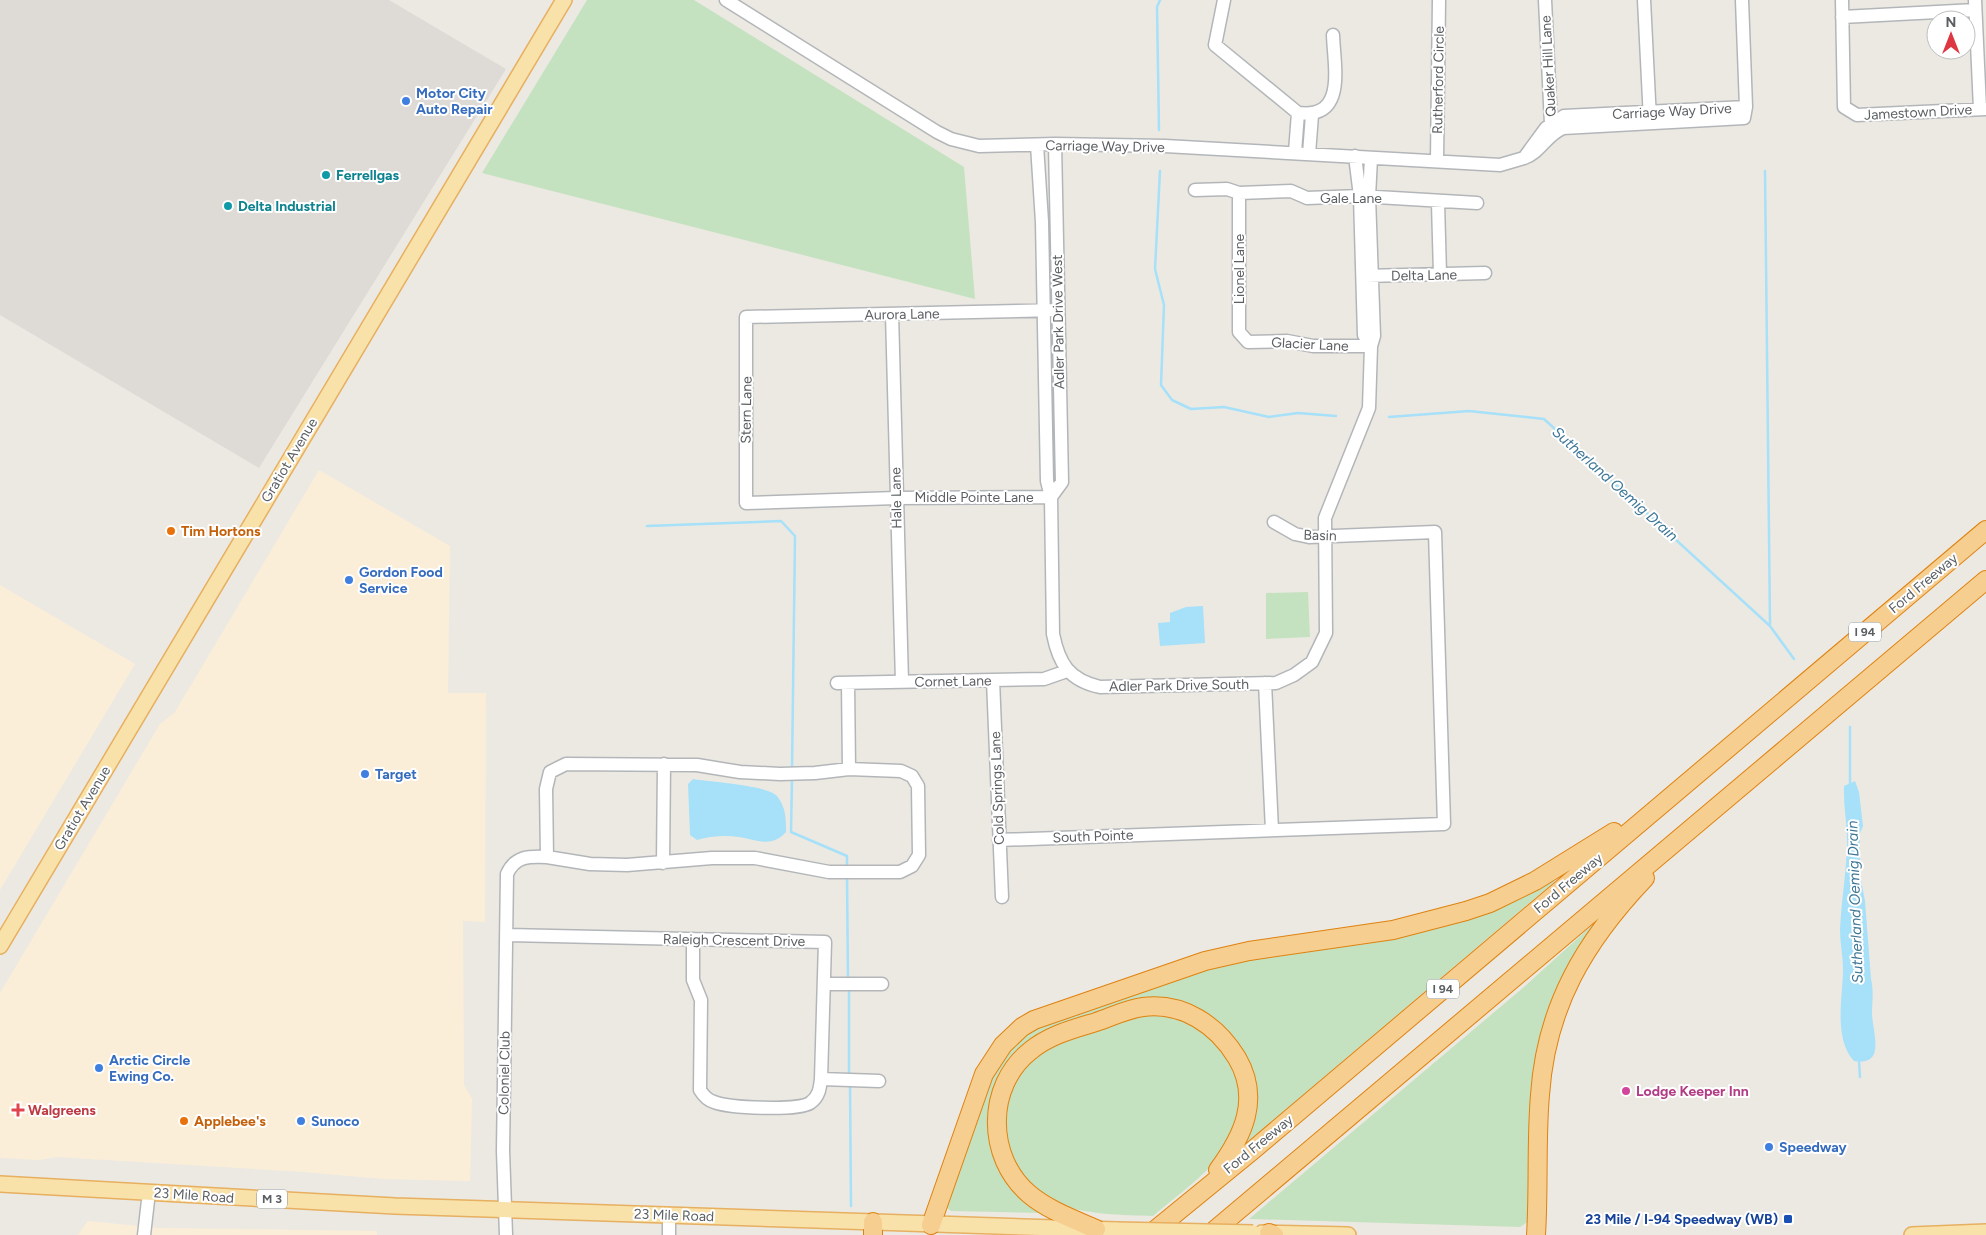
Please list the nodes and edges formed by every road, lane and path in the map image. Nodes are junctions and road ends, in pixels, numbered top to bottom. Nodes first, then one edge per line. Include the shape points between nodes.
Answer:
1 (564, 0) edge
2 (726, 0) edge
3 (1224, 0) edge
4 (1439, 0) edge
5 (1545, 0) edge
6 (1644, 0) edge
7 (1742, 0) edge
8 (1842, 0) edge
9 (1975, 5) edge
10 (1842, 17) junction
11 (1333, 35) dead end
12 (1983, 109) edge
13 (1298, 113) junction
14 (1312, 115) junction
15 (1650, 117) junction
16 (1553, 127) junction
17 (1055, 144) junction
18 (1036, 145) junction
19 (1295, 152) junction
20 (1309, 154) junction
21 (1355, 156) junction
22 (1371, 158) junction
23 (1437, 160) junction
24 (1195, 190) dead end
25 (1239, 193) junction
26 (1364, 197) junction
27 (1438, 203) junction
28 (1477, 203) dead end
29 (1485, 273) dead end
30 (1440, 274) junction
31 (1367, 276) junction
32 (1051, 310) junction
33 (892, 314) junction
34 (746, 317) joint
35 (1248, 342) joint
36 (1371, 346) junction
37 (1051, 497) junction
38 (896, 498) junction
39 (746, 503) joint
40 (1274, 522) dead end
41 (1986, 530) edge
42 (1325, 536) junction
43 (1986, 580) edge
44 (1067, 671) junction
45 (993, 680) junction
46 (902, 682) junction
47 (1266, 683) junction
48 (664, 764) junction
49 (849, 769) junction
50 (1677, 790) junction
51 (1711, 810) junction
52 (1272, 830) junction
53 (999, 840) junction
54 (547, 857) junction
55 (663, 862) junction
56 (1002, 897) dead end
57 (506, 935) junction
58 (693, 939) junction
59 (0, 946) edge
60 (824, 984) junction
61 (882, 984) dead end
62 (821, 1079) junction
63 (879, 1081) dead end
64 (0, 1184) edge
65 (1208, 1184) junction
66 (149, 1192) junction
67 (505, 1210) junction
68 (669, 1215) junction
69 (931, 1225) junction
70 (873, 1228) edge
71 (1096, 1229) junction
72 (1986, 1232) edge
73 (1265, 1234) edge
74 (144, 1235) edge
75 (506, 1235) edge
76 (669, 1235) edge
77 (1149, 1235) edge
78 (1209, 1235) edge
79 (1348, 1235) edge
80 (1536, 1235) edge
81 (1912, 1235) edge

1 - 59 main road, Gratiot Avenue
2 - 18 street, Carriage Way Drive via 951,139 979,146
3 - 13 street via 1215,46
4 - 23 street, Rutherford Circle
5 - 16 street, Quaker Hill Lane
6 - 15 street
7 - 15 street, Carriage Way Drive via 1744,118
8 - 10 street
9 - 10 street
9 - 12 street
10 - 12 street, Jamestown Drive via 1844,107 1856,115
11 - 14 street via 1332,101 1324,110
13 - 14 street
13 - 19 street
14 - 20 street
15 - 16 street, Carriage Way Drive via 1564,116
16 - 23 street, Carriage Way Drive via 1524,158 1500,164
17 - 18 street, Carriage Way Drive
17 - 19 street, Carriage Way Drive
17 - 32 street, Adler Park Drive West
18 - 32 street, Adler Park Drive West
19 - 20 street, Carriage Way Drive
20 - 21 street, Carriage Way Drive
21 - 22 street, Carriage Way Drive
21 - 26 street
22 - 23 street, Carriage Way Drive
22 - 26 street
24 - 25 street, Gale Lane via 1227,189
25 - 26 street, Gale Lane via 1291,191 1307,198
25 - 35 street, Lionel Lane via 1239,332
26 - 27 street, Gale Lane via 1428,199
26 - 31 street, Adler Park Drive South
27 - 28 street, Gale Lane
27 - 30 street
29 - 30 street, Delta Lane
30 - 31 street, Delta Lane
31 - 36 street, Adler Park Drive South via 1364,334
32 - 33 street, Aurora Lane
32 - 37 street, Adler Park Drive West via 1047,481
33 - 34 street, Aurora Lane
33 - 38 street, Hale Lane
34 - 39 street, Stern Lane
35 - 36 street, Glacier Lane
36 - 42 street, Adler Park Drive South via 1369,408 1325,518
37 - 38 street, Middle Pointe Lane
37 - 44 street, Adler Park Drive West via 1053,634 1056,650
38 - 39 street, Middle Pointe Lane
38 - 46 street, Hale Lane
40 - 42 street, Basin via 1295,534
41 - 50 highway, Ford Freeway / I 94
42 - 47 street, Adler Park Drive South via 1326,633 1312,662 1294,675 1276,683
42 - 52 street, Basin via 1435,532 1444,824
43 - 51 highway, I 94
44 - 45 street, Cornet Lane via 1044,679
44 - 47 street, Adler Park Drive South via 1089,684 1100,686
45 - 46 street, Cornet Lane
45 - 53 street, Cold Springs Lane
46 - 49 street, Cornet Lane via 842,683
47 - 52 street
48 - 49 street, Coloniel Club via 780,774
48 - 54 street, Coloniel Club via 566,764 550,772 546,789
48 - 55 street
49 - 55 street, Coloniel Club via 901,770 912,776 918,786 919,855 912,866 900,872 829,872 755,858
50 - 65 highway, Ford Freeway / I 94 via 1253,1150
50 - 69 highway via 1560,867 1490,903 1419,925 1205,960 1034,1020 1012,1035 986,1069
51 - 78 highway, I 94
51 - 80 highway via 1608,918 1564,992 1551,1031 1542,1076
52 - 53 street, South Pointe
53 - 56 street, Cold Springs Lane
54 - 55 street, Coloniel Club via 590,864
54 - 57 street, Coloniel Club via 518,858 511,865 507,874
57 - 58 street, Raleigh Crescent Drive
57 - 67 street, Coloniel Club
58 - 60 street, Raleigh Crescent Drive via 824,942
58 - 62 street via 692,980 701,1000 700,1090 703,1095 722,1104 797,1107 816,1098
60 - 61 street
60 - 62 street, Raleigh Crescent Drive
62 - 63 street
64 - 66 main road, 23 Mile Road / M 3
65 - 71 highway via 1241,1136 1247,1105 1246,1084 1239,1061 1215,1030 1180,1011 1143,1007 1051,1038 1026,1055 1006,1081 996,1118 999,1144 1009,1169 1028,1193 1052,1209
65 - 77 highway, Ford Freeway / I 94
66 - 67 main road, 23 Mile Road / M 3
66 - 74 street
67 - 68 main road, 23 Mile Road / M 3
67 - 75 street, Coloniel Club
68 - 70 main road, 23 Mile Road / M 3
68 - 76 street
69 - 70 main road, 23 Mile Road / M 3
69 - 71 main road, 23 Mile Road / M 3
71 - 73 main road, 23 Mile Road / M 3, bridge
72 - 81 main road
73 - 79 main road, 23 Mile Road

